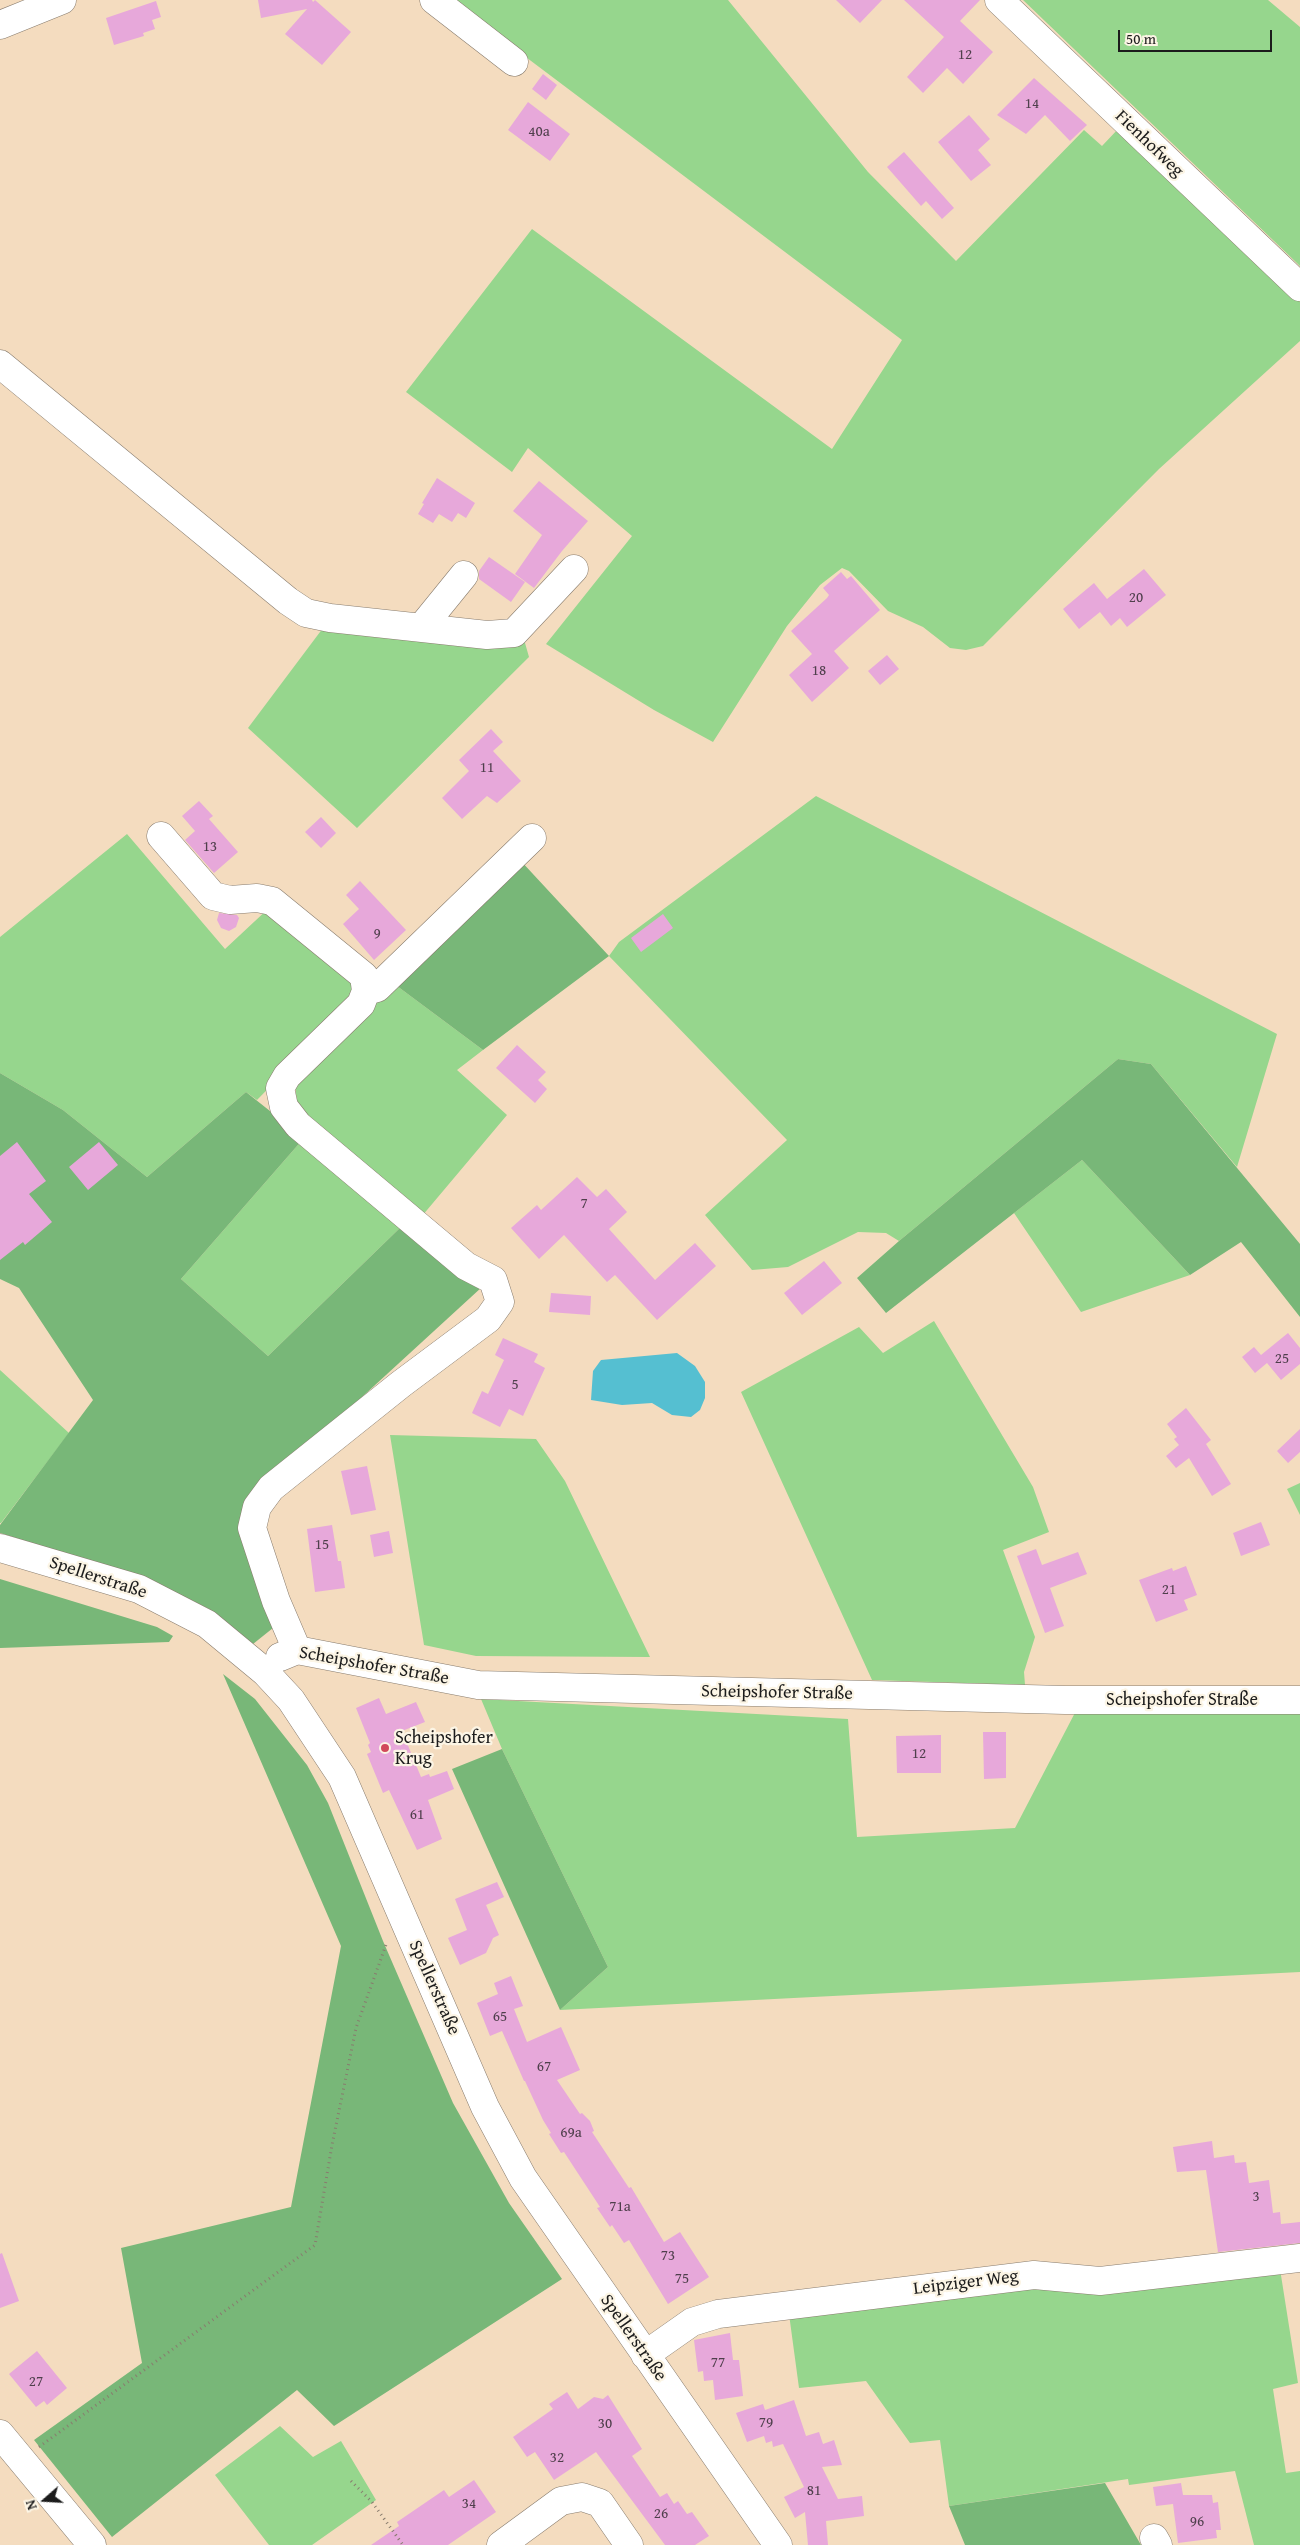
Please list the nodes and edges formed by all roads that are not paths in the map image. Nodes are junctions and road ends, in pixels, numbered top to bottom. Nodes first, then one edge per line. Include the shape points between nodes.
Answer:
1 (62, 0) edge
2 (434, 0) edge
3 (999, 0) edge
4 (0, 25) edge
5 (514, 62) dead end
6 (1300, 287) edge
7 (0, 364) edge
8 (574, 569) dead end
9 (464, 575) dead end
10 (421, 628) junction
11 (161, 836) dead end
12 (532, 838) dead end
13 (366, 991) junction
14 (0, 1548) edge
15 (296, 1650) junction
16 (265, 1672) junction
17 (1300, 1700) edge
18 (1300, 2258) edge
19 (645, 2355) junction
20 (0, 2434) edge
21 (92, 2545) edge
22 (501, 2545) edge
23 (629, 2545) edge
24 (778, 2545) edge

1 - 4 street
2 - 5 street
3 - 6 street, Fienhofweg
7 - 10 street via 306,613
8 - 10 street via 514,633 487,635
9 - 10 street
11 - 13 street via 213,896 230,900 258,898 272,901 364,976
12 - 13 street via 377,988
13 - 15 street via 361,1004 287,1076 280,1088 284,1107 298,1124 466,1266 493,1280 500,1302 488,1320 401,1384 271,1488 257,1506 252,1528
14 - 16 street, Spellerstraße via 139,1589 206,1624
15 - 16 street, Scheipshofer Straße via 282,1654
15 - 17 street, Scheipshofer Straße via 478,1685 1064,1700
16 - 19 street, Spellerstraße via 291,1700 342,1776 485,2107 523,2178
18 - 19 street, Leipziger Weg via 1100,2281 1034,2275 718,2314 692,2322
19 - 24 street, Spellerstraße
20 - 21 street
22 - 23 street via 561,2501 582,2497 600,2504

